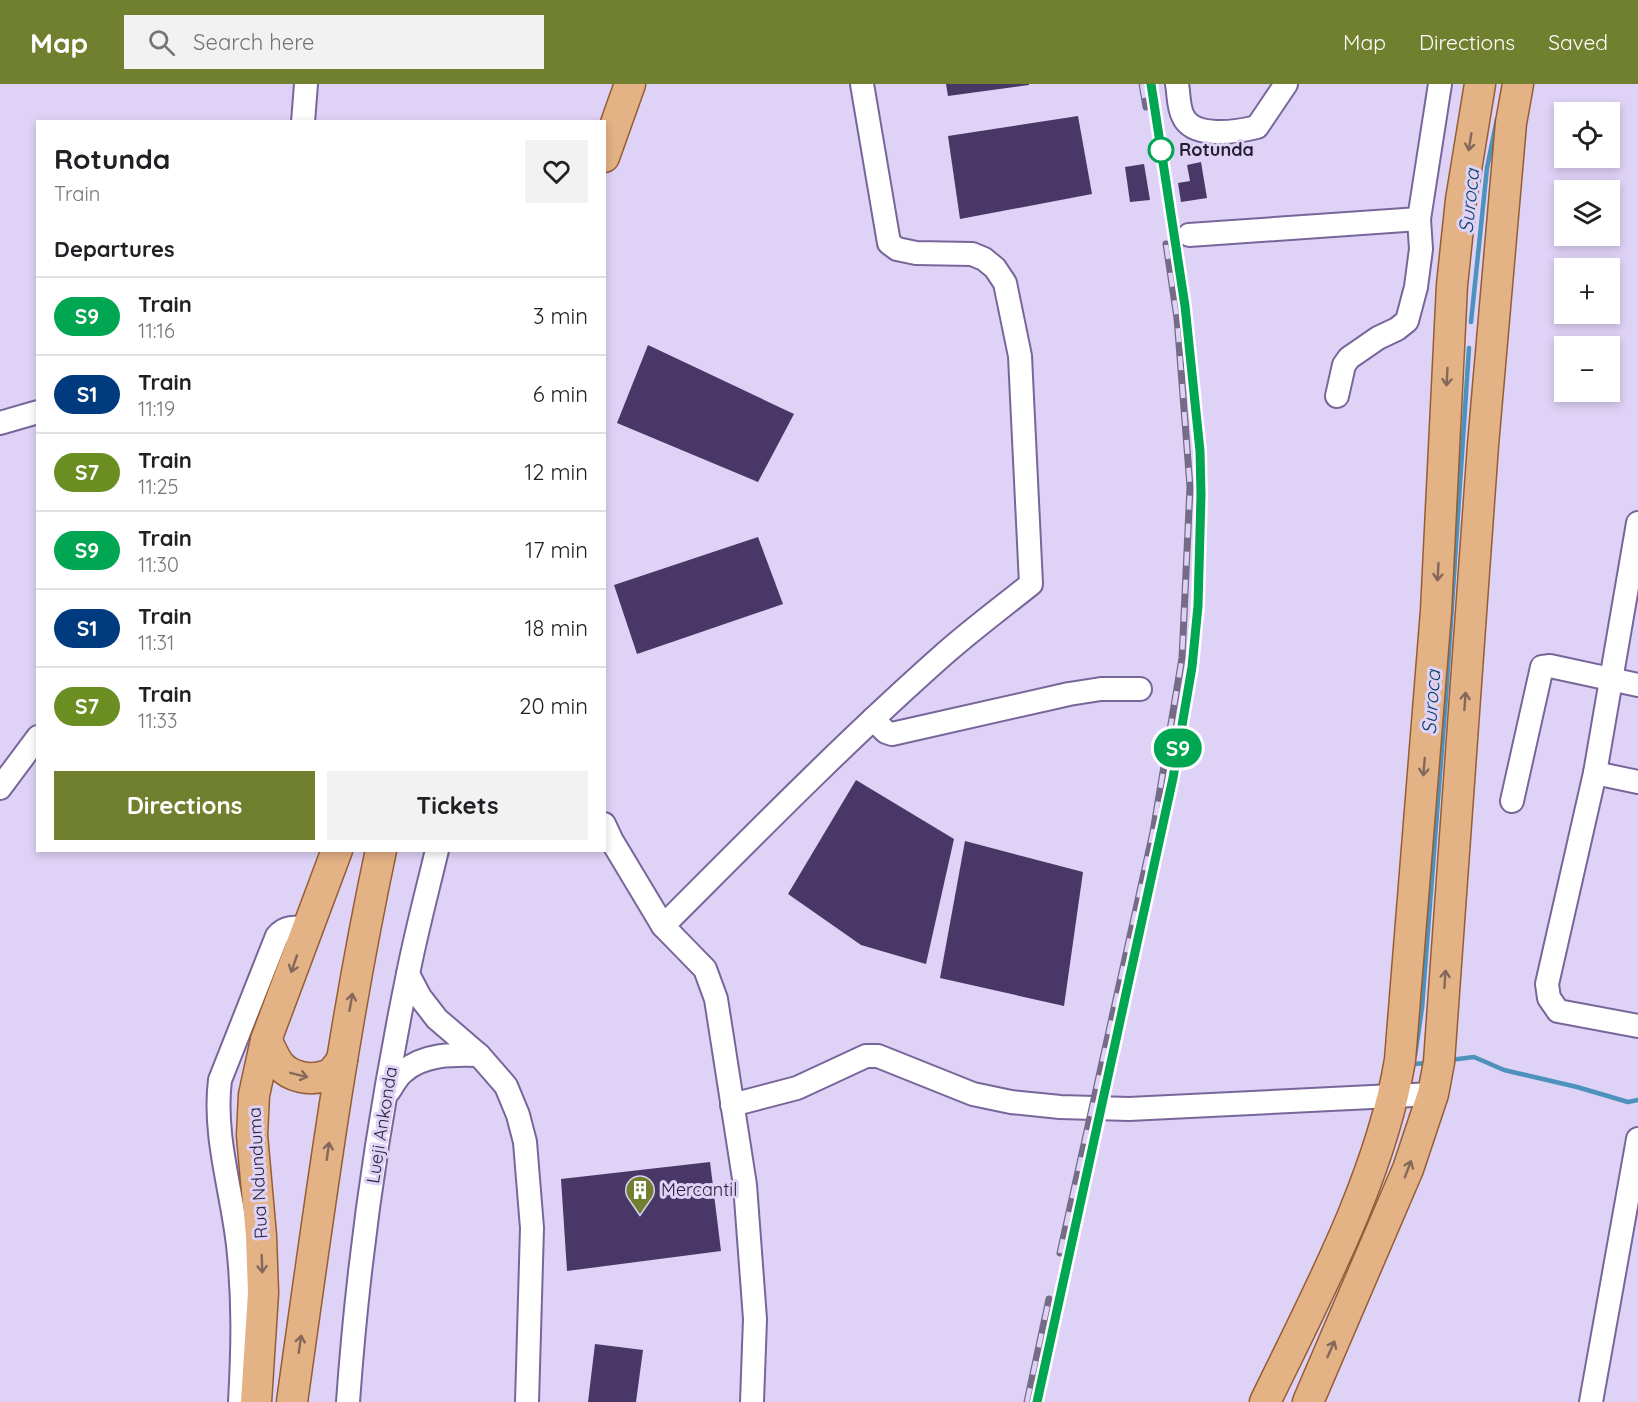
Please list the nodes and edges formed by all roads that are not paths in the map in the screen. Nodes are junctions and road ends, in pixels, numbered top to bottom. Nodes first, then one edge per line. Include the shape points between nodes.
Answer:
1 (306, 84) edge
2 (610, 84) edge
3 (630, 84) edge
4 (862, 84) edge
5 (1177, 84) edge
6 (1287, 84) edge
7 (1440, 84) edge
8 (1480, 84) edge
9 (1518, 84) edge
10 (303, 120) edge
11 (599, 120) edge
12 (606, 151) edge
13 (1419, 219) junction
14 (1189, 235) dead end
15 (1449, 339) junction
16 (1492, 339) junction
17 (1337, 396) dead end
18 (36, 413) edge
19 (0, 423) edge
20 (1637, 529) edge
21 (1611, 679) junction
22 (1638, 685) edge
23 (1140, 689) dead end
24 (873, 719) junction
25 (36, 740) edge
26 (1595, 773) junction
27 (1638, 782) edge
28 (0, 788) edge
29 (1512, 801) dead end
30 (606, 828) edge
31 (336, 852) edge
32 (381, 852) edge
33 (437, 852) edge
34 (663, 926) junction
35 (306, 929) junction
36 (408, 974) junction
37 (1638, 1026) edge
38 (266, 1040) junction
39 (478, 1055) junction
40 (342, 1060) junction
41 (1433, 1094) junction
42 (387, 1095) junction
43 (1395, 1095) junction
44 (732, 1105) junction
45 (1638, 1139) edge
46 (240, 1402) edge
47 (256, 1402) edge
48 (292, 1402) edge
49 (348, 1402) edge
50 (527, 1402) edge
51 (752, 1402) edge
52 (1265, 1402) edge
53 (1308, 1402) edge
54 (1591, 1402) edge

1 - 10 street
2 - 11 main road
3 - 12 main road
4 - 24 street via 889,243 916,253 972,254 995,268 1005,284 1020,356 1031,584 944,654
5 - 6 street via 1182,115 1188,124 1203,131 1229,132 1257,127
7 - 13 street
8 -> 15 main road via 1461,200
9 - 16 main road via 1510,123
13 - 14 street
13 - 17 street via 1421,249 1407,321 1348,358
15 - 16 main road
15 -> 43 main road via 1436,610
41 -> 16 main road
18 - 19 street
20 - 21 street
21 - 22 street
21 - 26 street
21 - 29 street via 1542,667
23 - 24 street via 1069,694 892,734
24 - 34 street
25 - 28 street
26 - 27 street
26 - 37 street via 1547,984 1549,998 1558,1011
30 - 34 street
31 - 35 main road, Rua Ndunduma
40 -> 32 main road
33 - 36 street, Lueji Ankonda
34 - 44 street via 710,979
35 -> 38 main road, Rua Ndunduma
35 - 46 street via 289,928 277,936 220,1080 219,1119 243,1305
36 - 39 street via 437,1019
36 - 42 street, Lueji Ankonda
38 -> 40 main road via 281,1066 301,1077 325,1076
38 -> 47 main road, Rua Ndunduma via 254,1095 252,1135 263,1293
39 - 42 street via 435,1056 418,1062 402,1073
39 - 50 street via 506,1086 525,1143 532,1228
48 -> 40 main road
41 - 43 street
53 -> 41 main road via 1408,1169
42 - 49 street, Lueji Ankonda via 363,1247
43 - 44 street via 1129,1108 1060,1107 973,1094 878,1056 866,1056 797,1088
43 - 52 main road via 1343,1236
44 - 51 street via 745,1185 755,1319
45 - 54 street

